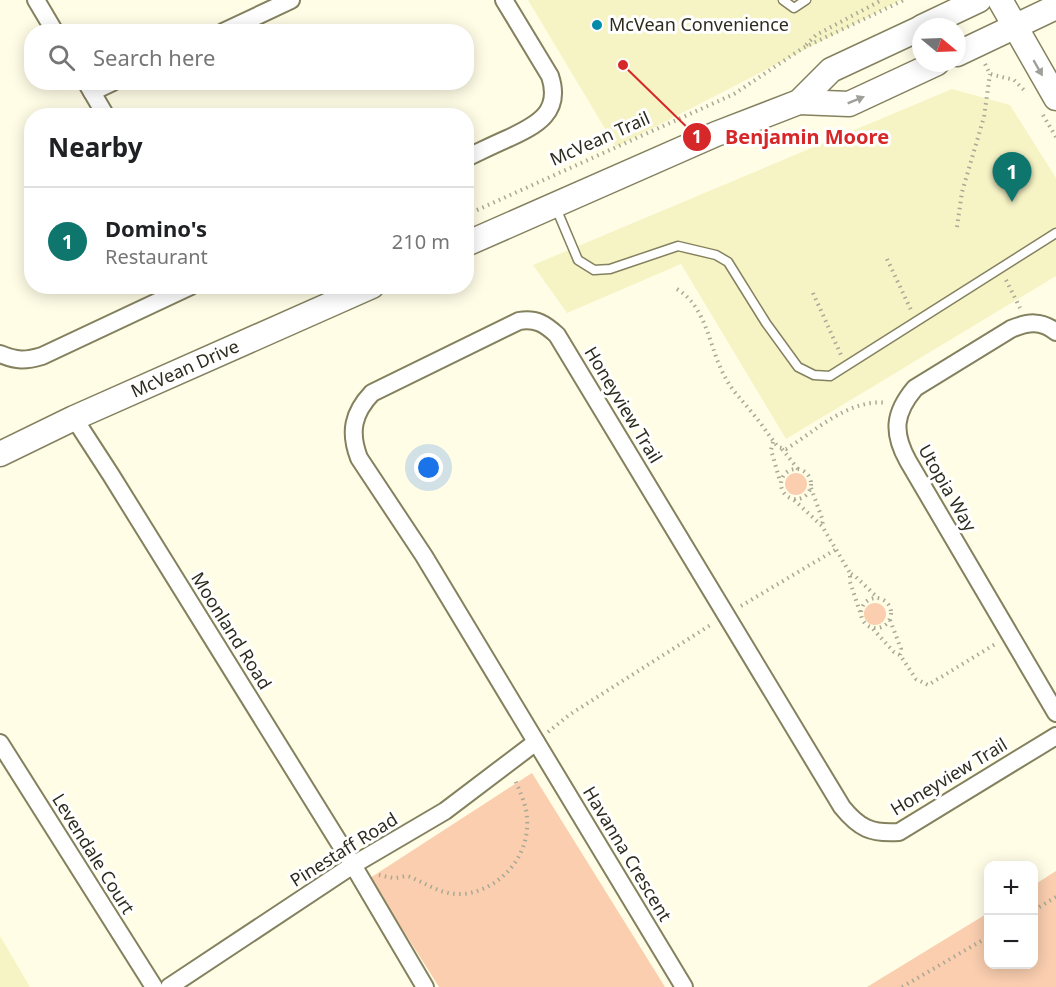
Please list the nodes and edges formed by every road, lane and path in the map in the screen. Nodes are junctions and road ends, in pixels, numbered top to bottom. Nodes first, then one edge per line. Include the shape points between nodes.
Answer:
1 (36, 0) edge
2 (291, 0) edge
3 (504, 0) edge
4 (783, 0) edge
5 (806, 0) edge
6 (882, 0) edge
7 (903, 0) edge
8 (979, 0) edge
9 (1000, 0) edge
10 (1056, 7) edge
11 (941, 18) edge
12 (51, 24) edge
13 (240, 24) edge
14 (1015, 27) junction
15 (912, 32) edge
16 (803, 48) junction
17 (966, 50) edge
18 (987, 68) dead end
19 (918, 72) edge
20 (990, 74) junction
21 (91, 90) edge
22 (1031, 96) dead end
23 (799, 102) junction
24 (1047, 102) edge
25 (101, 108) edge
26 (1056, 137) edge
27 (474, 154) edge
28 (555, 205) junction
29 (474, 211) edge
30 (957, 227) dead end
31 (1056, 233) edge
32 (474, 240) edge
33 (886, 260) dead end
34 (1000, 268) junction
35 (677, 289) dead end
36 (813, 293) dead end
37 (175, 294) edge
38 (354, 294) edge
39 (916, 321) junction
40 (1024, 323) junction
41 (1056, 332) edge
42 (0, 354) edge
43 (846, 366) junction
44 (902, 408) junction
45 (74, 418) junction
46 (773, 441) junction
47 (782, 448) junction
48 (0, 454) edge
49 (798, 469) junction
50 (781, 483) junction
51 (811, 488) junction
52 (794, 500) junction
53 (822, 526) junction
54 (835, 550) junction
55 (850, 573) junction
56 (878, 598) junction
57 (861, 612) junction
58 (726, 615) junction
59 (890, 620) junction
60 (873, 629) junction
61 (1010, 635) junction
62 (900, 655) junction
63 (1056, 713) edge
64 (1056, 736) edge
65 (0, 742) edge
66 (536, 742) junction
67 (508, 763) junction
68 (352, 865) junction
69 (1056, 897) edge
70 (1038, 908) edge
71 (984, 939) edge
72 (154, 987) edge
73 (169, 987) edge
74 (425, 987) edge
75 (684, 987) edge
76 (902, 987) edge

1 - 12 street
2 - 13 street
3 - 27 street via 550,76 552,98 548,112 531,127
4 - 5 lane via 794,8
6 - 16 path, McVean Trail via 816,35
7 - 16 path, McVean Trail
8 - 11 main road
9 - 14 main road
10 - 14 main road
14 - 17 main road
14 -> 24 main road
15 - 23 main road via 831,70
16 - 29 path, McVean Trail via 734,94
18 - 20 path
23 -> 19 main road via 849,104
20 - 22 path via 1014,80
20 - 30 path via 984,117 962,192
21 - 25 street
23 - 28 main road
24 - 26 path
28 - 32 main road
28 - 43 lane via 578,260 594,270 678,246 716,255 728,262 798,367 814,375 830,376
31 - 34 lane
33 - 39 path
34 - 39 lane
34 - 40 path
35 - 46 path via 686,295 711,338 724,377
36 - 43 path
37 - 42 street via 42,356 27,361
38 - 45 main road, McVean Drive
39 - 43 lane
40 - 41 street via 1046,324
40 - 44 street, Utopia Way via 915,388
44 - 47 path via 885,402 858,405
44 - 61 street, Utopia Way via 897,431 900,447
45 - 48 main road, McVean Drive
45 - 68 street, Moonland Road
46 - 47 path
46 - 50 path via 771,450
47 - 49 path
49 - 50 path via 786,472
49 - 51 path via 809,476
50 - 52 path via 784,494
51 - 52 path via 805,498
51 - 53 path
52 - 53 path
53 - 54 path
54 - 55 path
54 - 58 path
55 - 56 path
55 - 57 path
56 - 57 path via 866,601
56 - 59 path via 889,605
57 - 60 path via 863,623
58 - 64 street, Honeyview Trail via 842,807 866,829 899,832
58 - 66 path via 569,715
58 - 66 street, Honeyview Trail via 557,335 546,325 532,319 519,321 372,393 355,416 352,430 359,458 424,556
59 - 60 path via 884,627
59 - 62 path
60 - 62 path
61 - 62 path via 928,685 916,679
61 - 63 street, Utopia Way
65 - 72 street, Levendale Court
66 - 67 street, Pinestaff Road
66 - 75 street, Havanna Crescent
67 - 68 street, Pinestaff Road via 445,811
67 - 68 path via 522,797 526,841 517,862 502,878 483,890 461,894 439,891 409,876 393,878
68 - 73 street, Pinestaff Road
68 - 74 street
69 - 70 path
71 - 76 path

